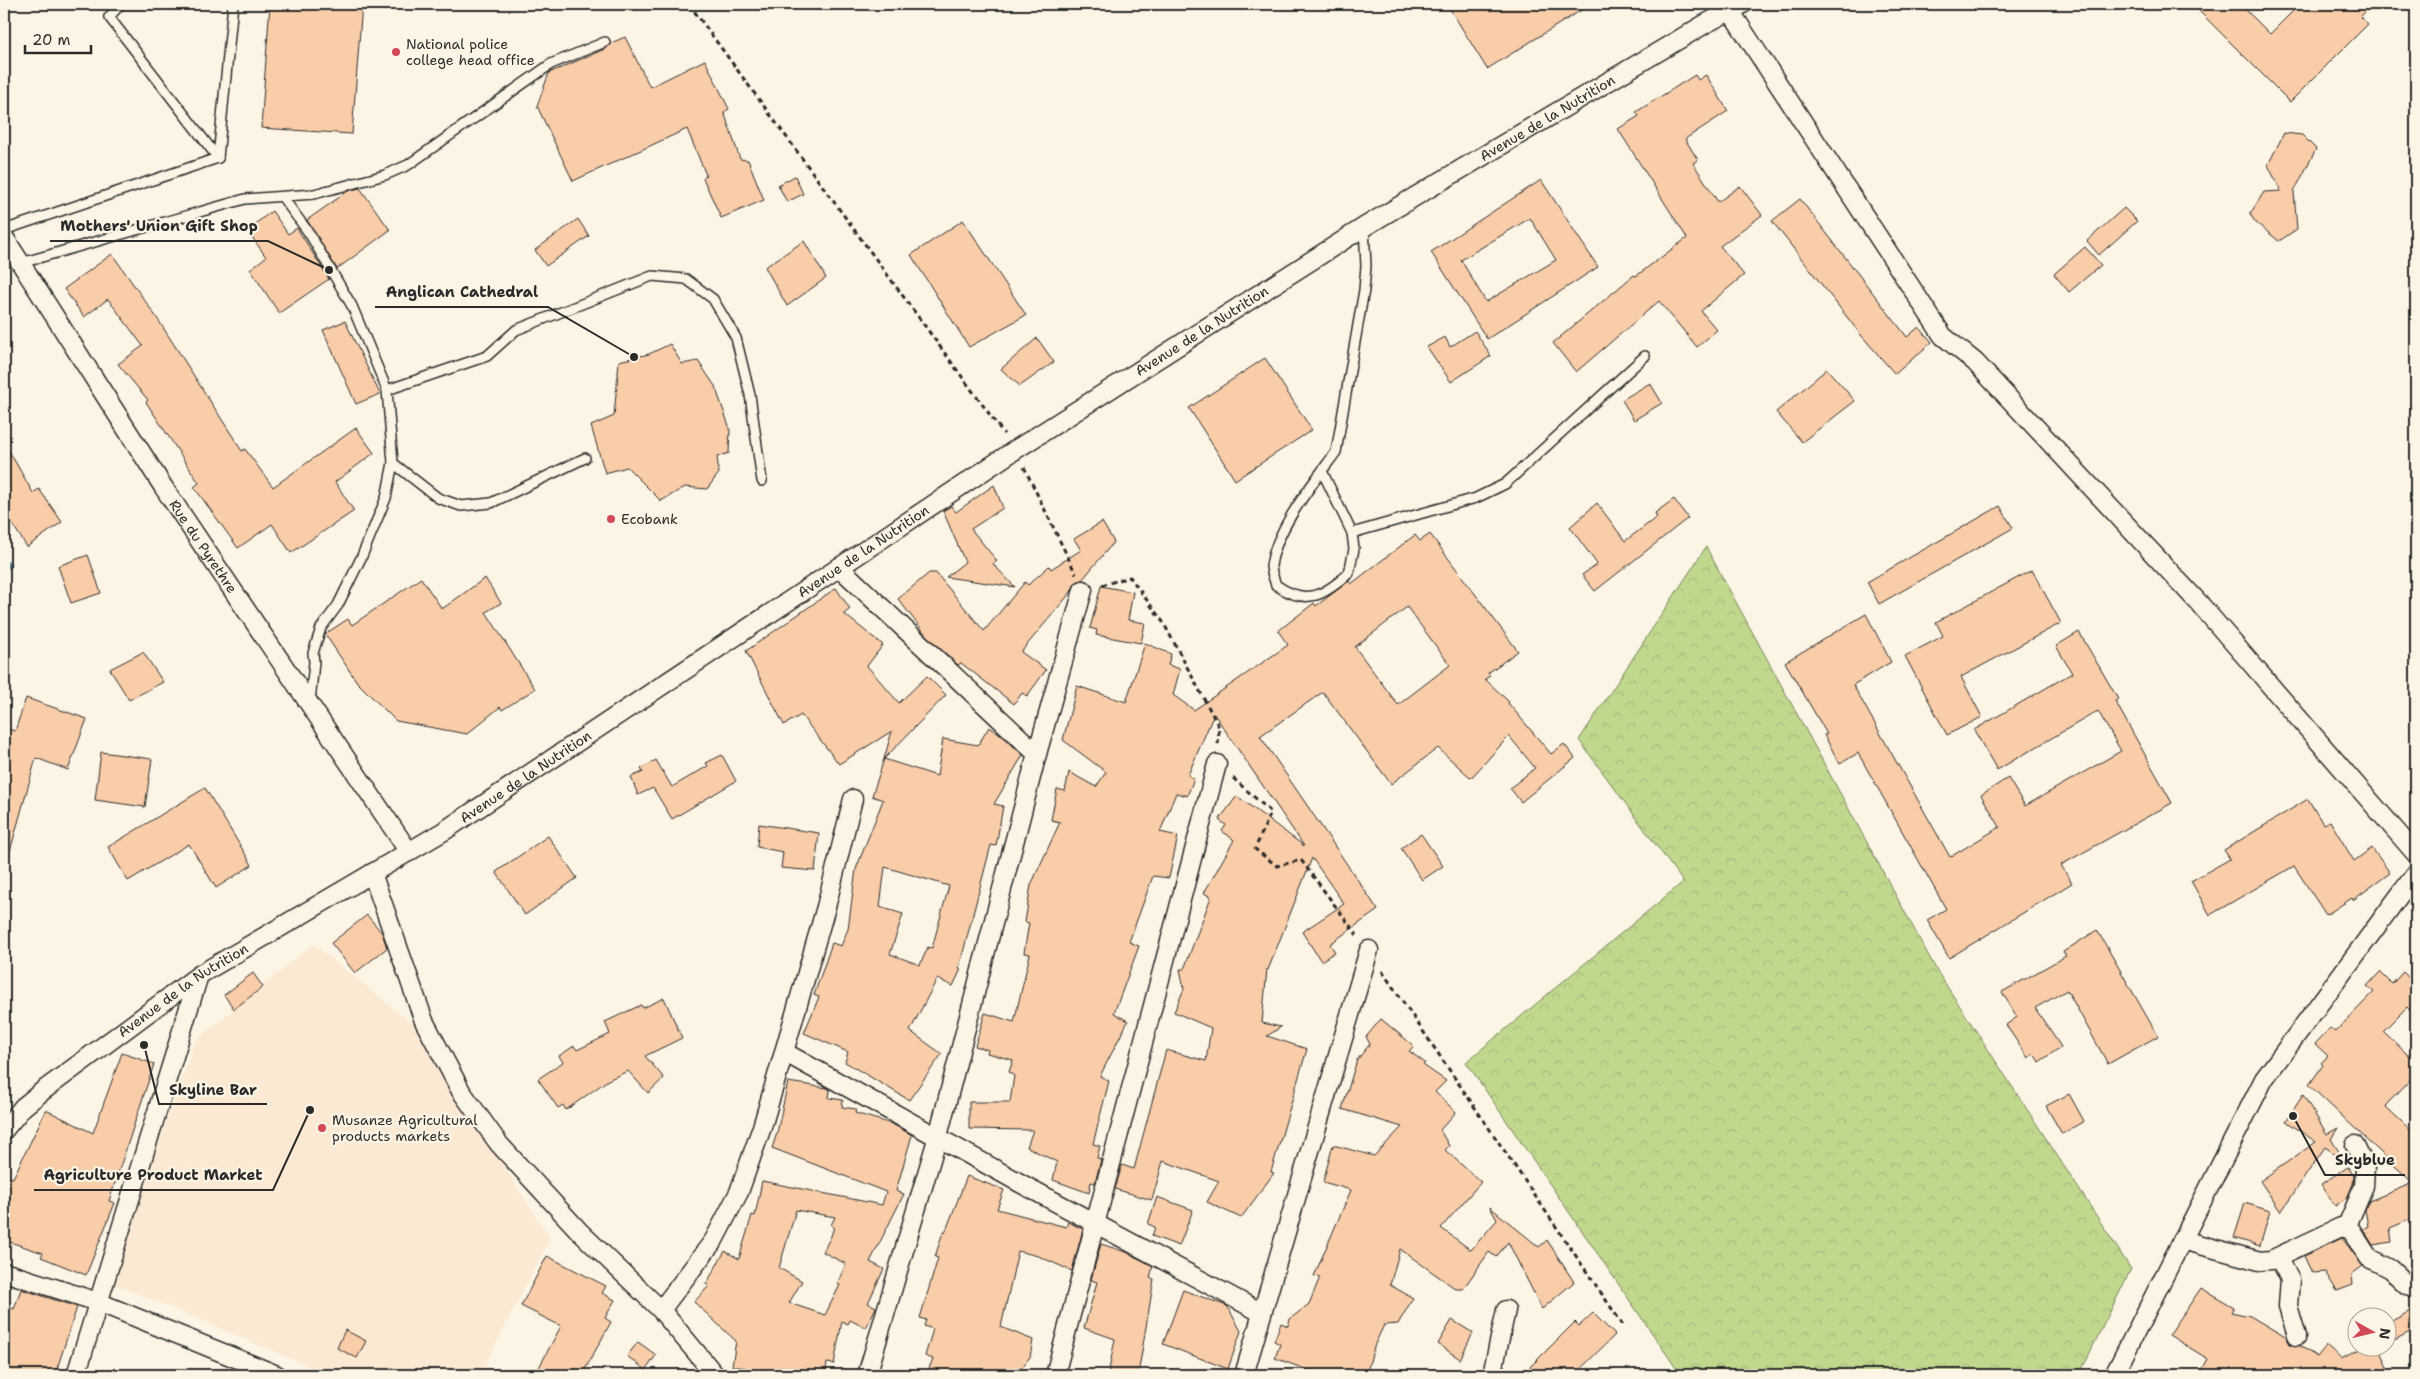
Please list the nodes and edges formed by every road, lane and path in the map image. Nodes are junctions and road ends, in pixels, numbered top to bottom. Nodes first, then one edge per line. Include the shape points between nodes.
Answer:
1 (121, 4) edge
2 (233, 4) edge
3 (689, 4) edge
4 (1737, 8) edge
5 (605, 42) dead end
6 (218, 158) junction
7 (283, 198) junction
8 (1364, 227) junction
9 (4, 230) edge
10 (4, 236) edge
11 (21, 264) junction
12 (1646, 356) dead end
13 (387, 390) junction
14 (1015, 450) junction
15 (585, 458) dead end
16 (392, 463) junction
17 (1322, 471) junction
18 (762, 481) dead end
19 (1352, 533) junction
20 (840, 567) junction
21 (1083, 590) junction
22 (309, 704) junction
23 (1037, 754) junction
24 (1217, 764) junction
25 (853, 799) dead end
26 (409, 852) junction
27 (2416, 854) edge
28 (372, 873) junction
29 (2416, 873) edge
30 (1369, 950) junction
31 (198, 975) junction
32 (784, 1052) junction
33 (4, 1130) edge
34 (938, 1136) junction
35 (2355, 1145) dead end
36 (1096, 1223) junction
37 (2346, 1228) junction
38 (2182, 1240) junction
39 (2279, 1258) junction
40 (4, 1272) edge
41 (2416, 1290) edge
42 (98, 1302) junction
43 (661, 1310) junction
44 (1506, 1310) dead end
45 (1262, 1313) junction
46 (1625, 1328) dead end
47 (2297, 1336) dead end
48 (708, 1371) edge
49 (76, 1375) edge
50 (277, 1375) edge
51 (867, 1375) edge
52 (1056, 1375) edge
53 (1244, 1375) edge
54 (1492, 1375) edge
55 (2114, 1375) edge

1 - 6 lane via 109,17
2 - 6 lane
3 - 14 path
4 - 8 street, Avenue de la Nutrition
4 - 27 street via 1943,336 1975,362 2198,602
5 - 7 lane via 551,64 408,165 385,175 314,194
6 - 9 lane
7 - 11 lane via 245,199
7 - 13 lane via 309,233 352,306
8 - 14 street, Avenue de la Nutrition
8 - 17 lane via 1364,290 1343,414 1336,452
10 - 11 street, Rue du Pyrethre
11 - 22 street, Rue du Pyrethre via 164,488
12 - 19 lane via 1505,484 1476,498
13 - 16 lane
13 - 18 lane via 487,356 516,330 652,276 686,279 713,299 736,338 750,395
14 - 20 street, Avenue de la Nutrition
14 - 21 path
15 - 16 lane via 491,503 461,506 438,498
16 - 22 lane via 386,498 362,556 338,605 321,628 313,652
17 - 19 lane
17 - 19 lane via 1299,502 1276,547 1271,568 1276,584 1287,592 1304,596 1321,595 1335,586 1349,573 1354,549
20 - 23 street
20 - 26 street, Avenue de la Nutrition
21 - 23 street
21 - 24 path via 1130,577 1163,622 1219,727
22 - 26 street, Rue du Pyrethre
23 - 34 street
24 - 30 path via 1271,812 1256,849 1277,866 1301,860
24 - 36 street
25 - 32 street
26 - 28 street, Avenue de la Nutrition
28 - 31 street, Avenue de la Nutrition
28 - 43 street via 424,1021 460,1091 499,1144 580,1232
29 - 38 street via 2264,1079
30 - 45 street
30 - 46 path
31 - 33 street, Avenue de la Nutrition via 44,1090 23,1107
31 - 42 street
32 - 34 street
32 - 43 street via 739,1192 714,1240
34 - 36 street
34 - 51 street
35 - 37 street via 2366,1166 2364,1186
36 - 45 street
36 - 52 street
37 - 39 street via 2329,1231
37 - 41 street via 2351,1230 2369,1258 2390,1269
38 - 39 street via 2260,1261
38 - 55 street
39 - 47 street via 2290,1279 2288,1306
40 - 42 street
42 - 49 street
42 - 50 street
43 - 48 street
44 - 54 street
45 - 53 street

